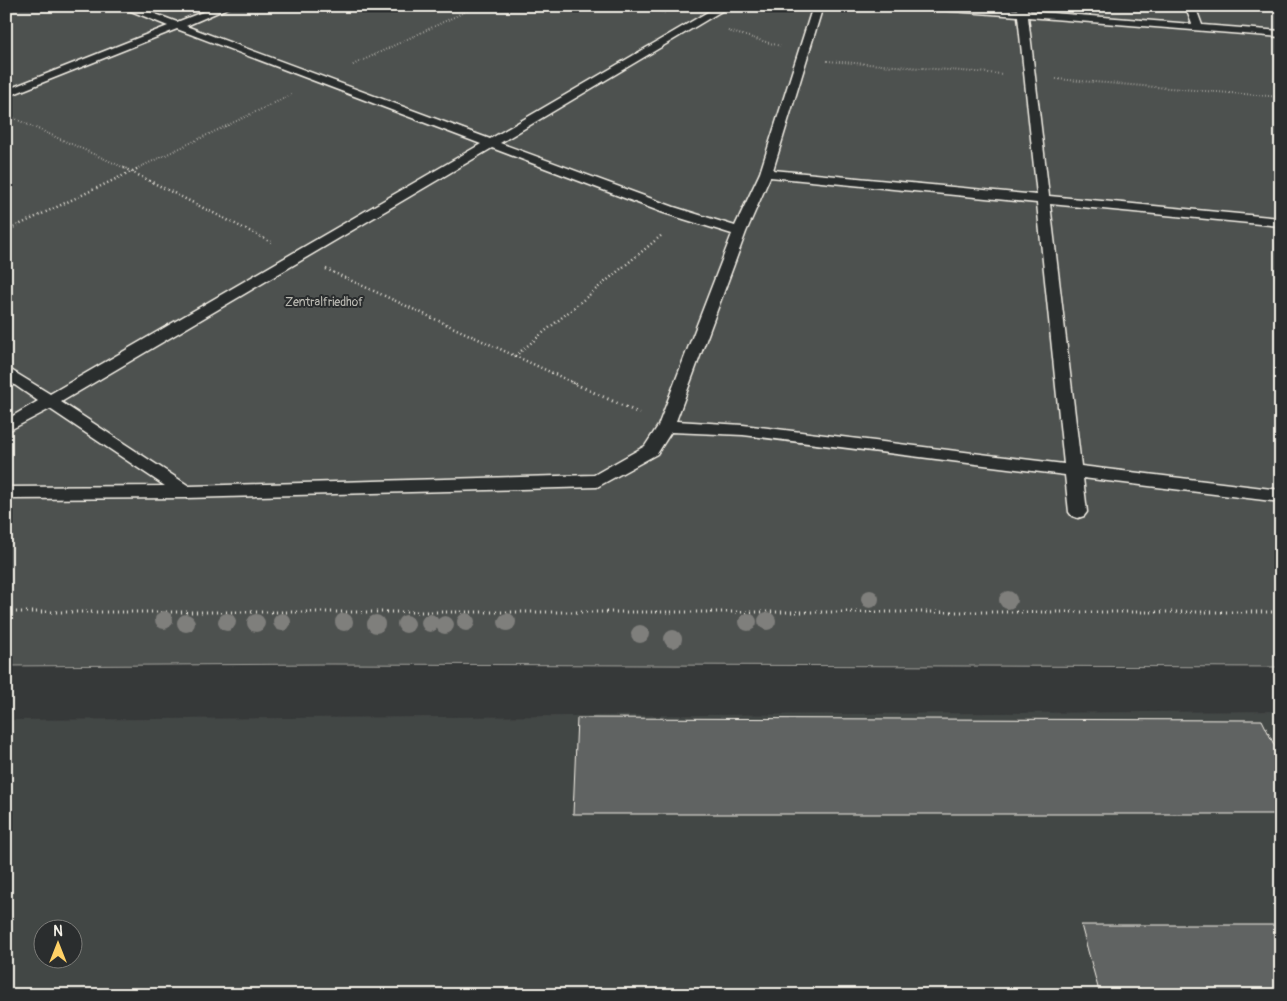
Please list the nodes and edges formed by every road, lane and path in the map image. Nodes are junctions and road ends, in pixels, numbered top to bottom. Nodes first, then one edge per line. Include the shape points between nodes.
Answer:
1 (124, 6) edge
2 (227, 6) edge
3 (477, 6) edge
4 (725, 6) edge
5 (818, 6) edge
6 (926, 6) edge
7 (1190, 6) edge
8 (1022, 10) edge
9 (177, 26) junction
10 (1198, 27) junction
11 (1281, 34) edge
12 (321, 80) junction
13 (6, 94) edge
14 (6, 114) edge
15 (490, 143) junction
16 (131, 171) junction
17 (766, 173) junction
18 (1044, 200) junction
19 (686, 216) junction
20 (1281, 222) edge
21 (6, 231) edge
22 (739, 232) junction
23 (298, 256) junction
24 (516, 356) junction
25 (6, 372) edge
26 (50, 400) junction
27 (666, 426) junction
28 (6, 427) edge
29 (1075, 470) junction
30 (186, 492) junction
31 (6, 493) edge
32 (1281, 496) edge
33 (1078, 512) dead end
34 (6, 612) edge
35 (1281, 612) edge

1 - 9 lane
2 - 9 lane
3 - 12 path
4 - 15 lane
5 - 17 lane
6 - 8 lane
7 - 10 lane
8 - 10 lane
8 - 18 lane
9 - 12 lane
9 - 13 lane
10 - 11 lane
12 - 15 lane
12 - 16 path
14 - 16 path
15 - 19 lane
15 - 23 lane
16 - 21 path
16 - 23 path
17 - 18 lane
17 - 22 lane
18 - 20 lane
18 - 29 lane
19 - 22 lane
19 - 24 path
22 - 27 lane
23 - 24 path
23 - 26 lane
24 - 27 path
25 - 26 lane
26 - 28 lane
26 - 30 lane
27 - 29 lane via 743,430
27 - 30 lane via 651,450 597,481
29 - 32 lane
29 - 33 lane
30 - 31 lane
34 - 35 path

